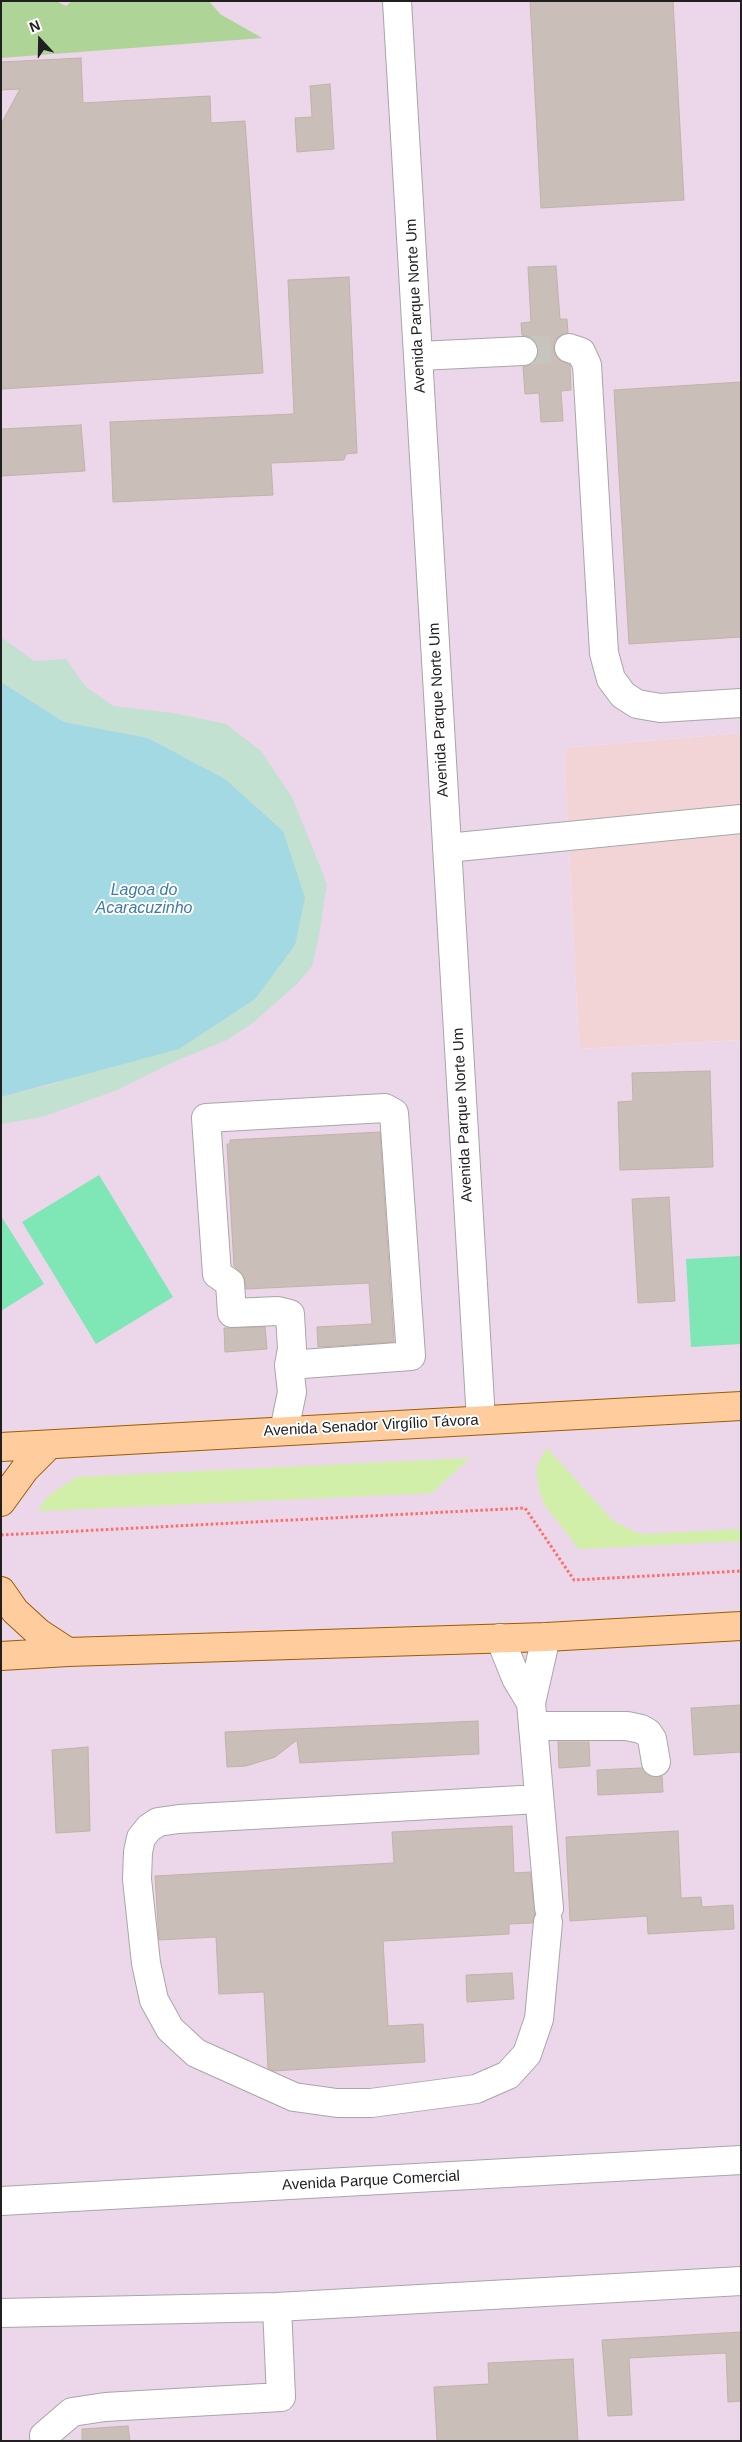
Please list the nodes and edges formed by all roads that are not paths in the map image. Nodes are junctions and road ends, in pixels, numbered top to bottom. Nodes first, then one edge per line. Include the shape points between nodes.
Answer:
1 (397, 1) edge
2 (569, 348) dead end
3 (522, 351) tunnel mouth
4 (418, 356) junction
5 (741, 703) edge
6 (741, 819) edge
7 (447, 848) junction
8 (289, 1365) junction
9 (741, 1406) edge
10 (481, 1420) junction
11 (284, 1431) junction
12 (50, 1445) junction
13 (1, 1447) edge
14 (1, 1502) edge
15 (1, 1591) edge
16 (741, 1626) edge
17 (546, 1637) junction
18 (500, 1638) junction
19 (68, 1652) junction
20 (1, 1656) edge
21 (532, 1714) junction
22 (656, 1762) dead end
23 (539, 1799) junction
24 (741, 2160) edge
25 (1, 2201) edge
26 (741, 2281) edge
27 (277, 2307) junction
28 (1, 2313) edge
29 (44, 2441) edge

1 - 4 street, Avenida Parque Norte Um
2 - 5 street via 581,352 587,365 604,654 611,679 637,704 660,708
3 - 4 street
4 - 7 street, Avenida Parque Norte Um
6 - 7 street
7 - 10 street, Avenida Parque Norte Um
8 - 8 street via 411,1356 394,1112 385,1108 206,1118 217,1274 230,1283 232,1314 278,1311 290,1314 292,1348
8 - 11 street via 292,1392
9 - 10 main road, Avenida Senador Virgílio Távora
10 - 11 main road, Avenida Senador Virgílio Távora
11 - 12 main road, Avenida Senador Virgílio Távora
12 - 13 main road, Avenida Senador Virgílio Távora
12 - 14 main road via 25,1469
15 - 19 main road via 15,1611 39,1633
16 - 17 main road
17 - 18 main road
17 - 21 street
18 - 19 main road
18 - 21 street
19 - 20 main road
21 - 22 street via 641,1729 652,1739
21 - 23 street
23 - 23 street via 548,1915 539,2019 527,2054 508,2075 476,2088 371,2103 337,2103 294,2097 196,2053 170,2029 154,2000 137,1879 141,1838 149,1828 165,1821
24 - 25 street, Avenida Parque Comercial
26 - 27 street
27 - 28 street
27 - 29 street via 281,2397 72,2412 44,2436

